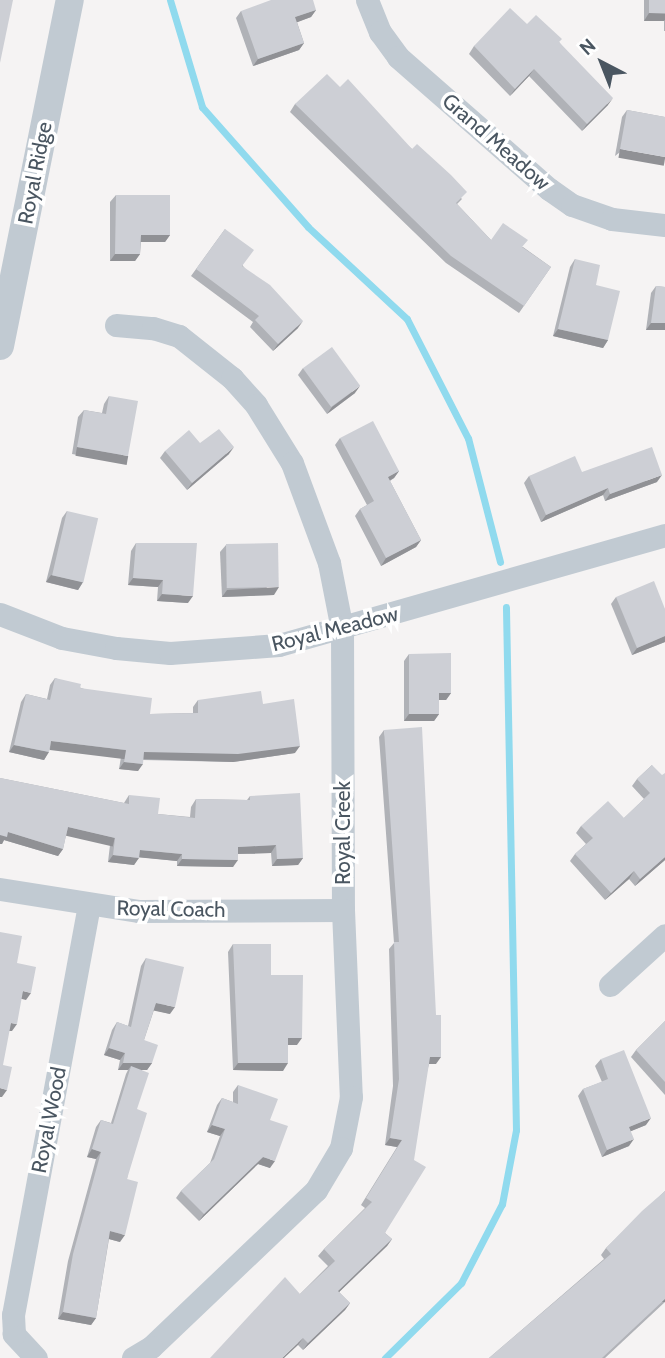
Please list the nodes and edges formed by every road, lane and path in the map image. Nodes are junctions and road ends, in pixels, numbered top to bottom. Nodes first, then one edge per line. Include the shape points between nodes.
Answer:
1 (70, 0) edge
2 (367, 0) edge
3 (665, 225) edge
4 (117, 325) dead end
5 (0, 346) edge
6 (665, 535) edge
7 (0, 614) edge
8 (342, 629) junction
9 (0, 889) edge
10 (89, 906) junction
11 (343, 910) junction
12 (665, 935) edge
13 (610, 985) dead end
14 (36, 1358) edge
15 (133, 1358) edge

1 - 5 street, Royal Ridge
2 - 3 street, Grand Meadow via 380,32 398,57 549,189 572,205 612,219
4 - 8 street, Royal Creek via 179,336 232,378 256,405 292,463 313,512
6 - 8 street, Royal Meadow
7 - 8 street, Royal Meadow via 62,638 170,653 279,645
8 - 11 street, Royal Creek
9 - 10 street, Royal Coach
10 - 11 street, Royal Coach via 139,911
10 - 14 street, Royal Wood via 18,1284 14,1334
11 - 15 street, Royal Creek via 351,1097 341,1148 316,1190 297,1210 151,1348
12 - 13 street

